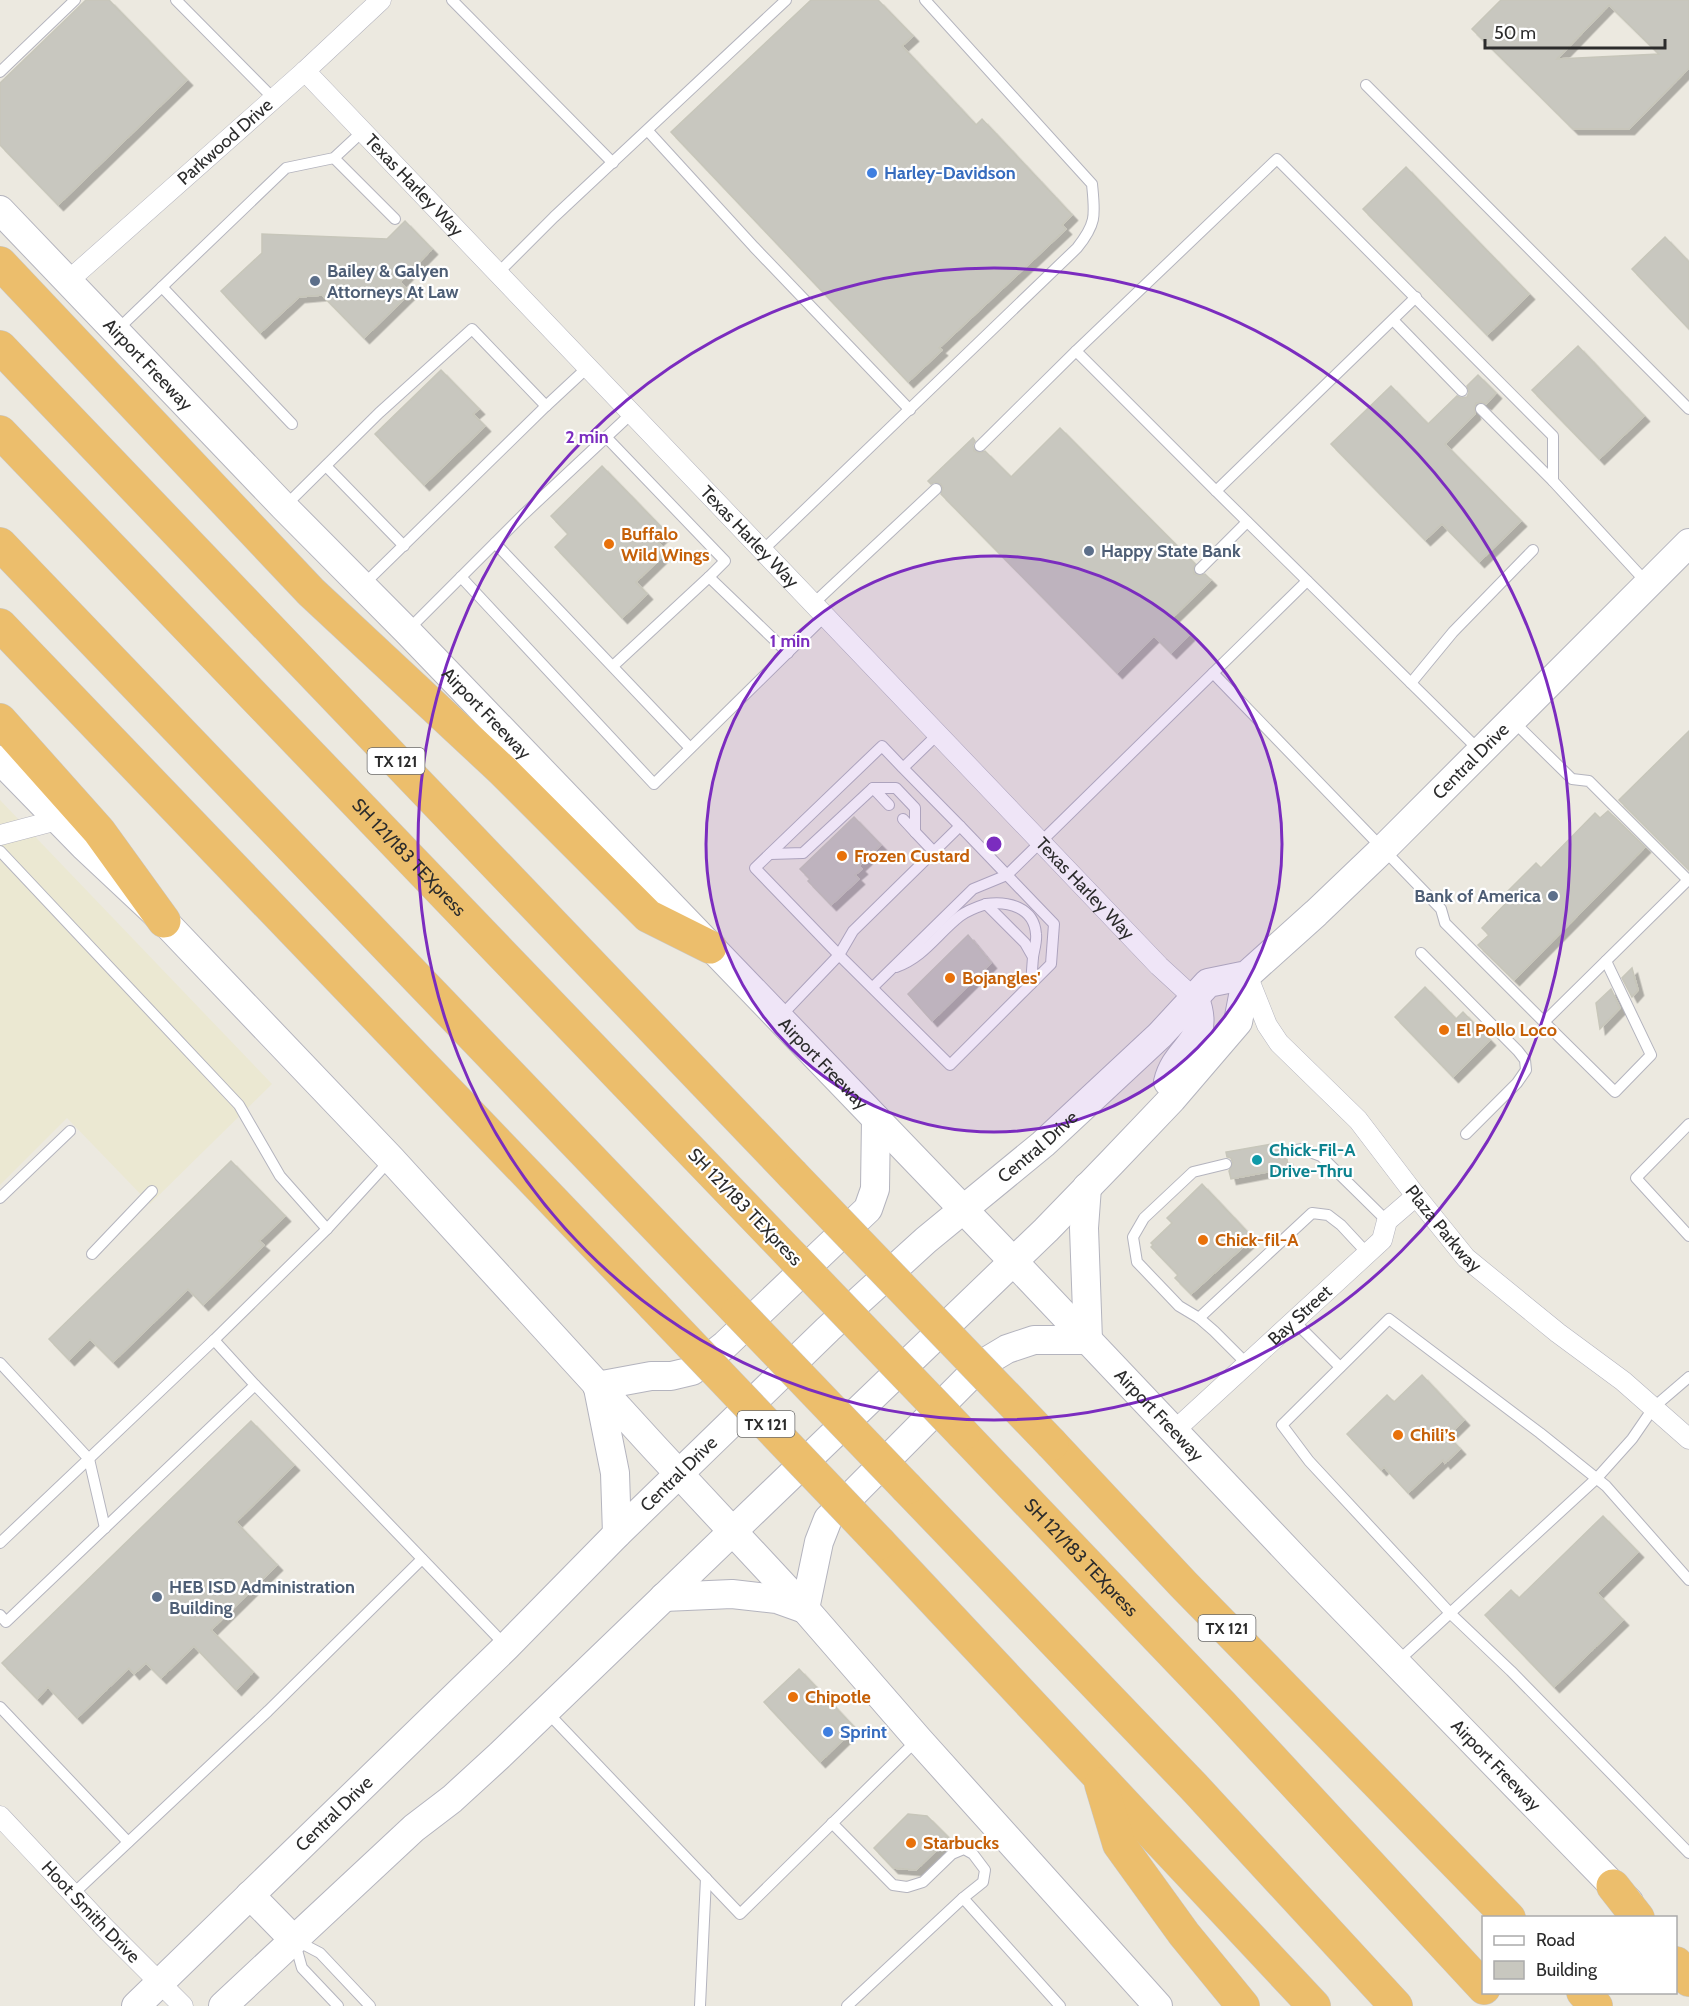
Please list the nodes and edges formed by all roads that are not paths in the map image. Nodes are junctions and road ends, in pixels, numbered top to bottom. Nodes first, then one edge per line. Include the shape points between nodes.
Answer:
1 (75, 0) edge
2 (176, 0) edge
3 (381, 0) edge
4 (452, 0) edge
5 (786, 0) edge
6 (925, 0) edge
7 (305, 71) junction
8 (0, 72) edge
9 (1366, 85) dead end
10 (274, 99) junction
11 (363, 131) junction
12 (648, 131) junction
13 (334, 158) junction
14 (613, 163) junction
15 (0, 210) edge
16 (395, 219) dead end
17 (0, 263) edge
18 (498, 273) junction
19 (68, 281) junction
20 (162, 287) junction
21 (1416, 297) junction
22 (1393, 320) junction
23 (116, 331) junction
24 (0, 347) edge
25 (1076, 351) junction
26 (588, 367) junction
27 (1462, 391) dead end
28 (546, 406) junction
29 (1481, 409) dead end
30 (1689, 409) edge
31 (910, 410) junction
32 (632, 413) junction
33 (292, 424) dead end
34 (0, 432) edge
35 (606, 437) junction
36 (980, 446) dead end
37 (326, 466) junction
38 (1553, 481) junction
39 (936, 489) dead end
40 (1216, 491) junction
41 (284, 507) junction
42 (1248, 522) junction
43 (495, 543) junction
44 (1689, 543) edge
45 (0, 544) edge
46 (404, 546) junction
47 (764, 550) junction
48 (1533, 550) dead end
49 (1200, 569) dead end
50 (710, 577) junction
51 (461, 578) junction
52 (1307, 581) junction
53 (1648, 584) junction
54 (362, 586) junction
55 (820, 609) junction
56 (0, 625) edge
57 (407, 631) junction
58 (788, 653) junction
59 (613, 666) junction
60 (1213, 673) junction
61 (1411, 683) junction
62 (0, 720) edge
63 (1512, 720) junction
64 (938, 734) junction
65 (690, 748) junction
66 (1480, 751) junction
67 (0, 761) edge
68 (903, 768) junction
69 (873, 788) junction
70 (889, 805) dead end
71 (903, 819) dead end
72 (57, 820) junction
73 (960, 826) junction
74 (915, 832) junction
75 (0, 835) edge
76 (1041, 842) junction
77 (1383, 849) junction
78 (0, 851) edge
79 (934, 852) junction
80 (770, 854) junction
81 (1007, 875) junction
82 (986, 904) junction
83 (164, 921) junction
84 (710, 947) junction
85 (1421, 953) dead end
86 (839, 955) junction
87 (1033, 957) junction
88 (1606, 961) junction
89 (892, 969) junction
90 (1247, 975) junction
91 (1031, 984) junction
92 (873, 987) junction
93 (1195, 999) junction
94 (778, 1018) junction
95 (1545, 1022) junction
96 (1172, 1099) junction
97 (876, 1119) junction
98 (1689, 1124) edge
99 (70, 1131) dead end
100 (1466, 1134) dead end
101 (1286, 1152) dead end
102 (391, 1159) junction
103 (1226, 1164) dead end
104 (1087, 1188) junction
105 (152, 1191) dead end
106 (1416, 1196) junction
107 (0, 1198) edge
108 (963, 1209) junction
109 (1387, 1221) junction
110 (327, 1229) junction
111 (1689, 1236) edge
112 (1367, 1253) junction
113 (92, 1254) dead end
114 (1013, 1261) junction
115 (1199, 1318) junction
116 (1294, 1321) junction
117 (214, 1340) junction
118 (1088, 1340) junction
119 (0, 1363) edge
120 (1247, 1364) junction
121 (1340, 1367) junction
122 (1689, 1377) edge
123 (255, 1385) junction
124 (597, 1386) junction
125 (1654, 1407) junction
126 (1174, 1431) junction
127 (1689, 1439) edge
128 (88, 1459) junction
129 (679, 1473) junction
130 (1597, 1478) junction
131 (105, 1528) junction
132 (733, 1530) junction
133 (617, 1534) junction
134 (0, 1543) edge
135 (422, 1559) junction
136 (1689, 1580) edge
137 (664, 1597) junction
138 (805, 1609) junction
139 (1451, 1614) junction
140 (2, 1621) edge
141 (507, 1647) junction
142 (1396, 1663) junction
143 (0, 1707) edge
144 (546, 1710) junction
145 (918, 1739) junction
146 (1098, 1776) junction
147 (0, 1816) edge
148 (832, 1824) junction
149 (128, 1842) junction
150 (1689, 1853) edge
151 (706, 1878) junction
152 (1613, 1886) junction
153 (73, 1894) junction
154 (250, 1895) junction
155 (963, 1898) junction
156 (1508, 1916) edge
157 (1637, 1916) edge
158 (1645, 1916) edge
159 (294, 1940) junction
160 (1677, 1947) edge
161 (1689, 1958) edge
162 (1677, 1964) edge
163 (1689, 1980) edge
164 (160, 1982) junction
165 (1482, 1986) edge
166 (1490, 1994) edge
167 (1585, 1994) edge
168 (136, 2006) edge
169 (183, 2006) edge
170 (223, 2006) edge
171 (338, 2006) edge
172 (370, 2006) edge
173 (700, 2006) edge
174 (847, 2006) edge
175 (1060, 2006) edge
176 (1158, 2006) edge
177 (1243, 2006) edge
178 (1314, 2006) edge
179 (1396, 2006) edge
180 (1500, 2006) edge
181 (1596, 2006) edge

1 - 8 lane
2 - 10 lane
3 - 7 street, Parkwood Drive
4 - 14 lane
5 - 12 lane
6 - 31 lane via 1092,184 1095,212 1090,232 1077,248
7 - 10 street, Parkwood Drive
7 - 11 street, Texas Harley Way
9 - 30 lane
10 - 19 street, Parkwood Drive
11 - 13 lane
11 - 18 street, Texas Harley Way
12 - 14 lane
12 - 31 lane
13 - 16 lane
13 - 20 lane via 286,168
14 - 18 lane
15 - 19 main road, Airport Freeway
17 - 84 highway via 311,592 502,770 648,916
18 - 26 street, Texas Harley Way
19 - 23 main road, Airport Freeway
20 - 23 lane
20 - 33 lane
21 - 22 lane
21 - 25 lane via 1277,159
21 - 38 lane via 1553,436
22 - 27 lane
22 - 40 lane
23 - 41 main road, Airport Freeway
24 - 156 highway, TX 121, bridge via 1183,1584
25 - 36 lane
25 - 40 lane
26 - 28 lane
26 - 32 street, Texas Harley Way
28 - 37 lane via 472,329
28 - 46 lane
29 - 38 lane
31 - 47 lane
32 - 35 lane
32 - 47 street, Texas Harley Way
34 - 165 highway, SH 121/183 TEXpress, bridge via 1222,1705
35 - 43 lane
35 - 50 lane via 725,561
37 - 41 lane
37 - 46 lane
38 - 53 lane
39 - 55 lane
40 - 42 lane
41 - 54 main road, Airport Freeway
42 - 49 lane
42 - 52 lane
43 - 51 lane
43 - 59 lane
44 - 53 main road, Central Drive
45 - 179 highway, bridge via 1194,1787
46 - 54 lane
47 - 55 street, Texas Harley Way
48 - 61 lane via 1453,632
50 - 58 lane
50 - 59 lane
51 - 57 lane
51 - 65 lane via 654,784
52 - 60 lane
52 - 61 lane
53 - 63 main road, Central Drive
54 - 57 main road, Airport Freeway
55 - 58 lane
55 - 64 street, Texas Harley Way
56 - 146 highway, TX 121, bridge via 653,1305
57 - 84 main road, Airport Freeway
58 - 65 lane
59 - 65 lane
60 - 76 lane
60 - 77 lane
61 - 66 lane
62 - 83 highway via 99,831
63 - 66 main road, Central Drive
63 - 88 lane via 1572,779 1589,781 1688,880
64 - 68 lane
64 - 76 street, Texas Harley Way
66 - 77 main road, Central Drive
67 - 72 main road
68 - 73 lane
68 - 80 lane via 882,746
69 - 70 lane
69 - 74 lane via 896,788 915,808
69 - 80 lane via 803,853
71 - 74 lane
72 - 75 street
72 - 83 main road
73 - 79 lane
73 - 81 lane
74 - 79 lane
76 - 81 lane
76 - 93 street, Texas Harley Way
77 - 90 main road, Central Drive
77 - 95 lane via 1441,909 1445,923
78 - 110 lane via 239,1105 279,1176
79 - 86 lane via 853,931
80 - 86 lane via 755,868
81 - 89 lane via 973,889
81 - 91 lane via 1054,924 1051,964
82 - 87 lane
82 - 87 lane via 1017,905 1033,921
82 - 89 lane via 960,916 912,961
83 - 102 main road
84 - 94 main road, Airport Freeway
85 - 100 lane via 1525,1060 1526,1070 1517,1083
86 - 92 lane
86 - 94 lane
87 - 91 lane
88 - 95 lane
88 - 95 lane via 1651,1055 1615,1092
89 - 92 lane
90 - 93 main road, Central Drive via 1208,983
90 - 96 main road via 1238,1022
90 - 106 street, Plaza Parkway via 1274,1036 1358,1120
91 - 92 lane via 950,1065
93 - 96 main road via 1201,1026 1168,1081
93 - 108 main road, Central Drive via 1043,1144
94 - 97 main road, Airport Freeway
96 - 104 main road
97 - 108 main road, Airport Freeway
97 - 124 main road via 875,1189 868,1209 818,1257 692,1371
98 - 111 lane via 1636,1178
99 - 107 lane
101 - 109 lane via 1302,1149 1321,1156
102 - 110 lane
102 - 124 main road
103 - 115 lane via 1193,1172 1144,1218 1133,1237 1137,1262 1179,1306
104 - 114 main road
104 - 118 main road via 1084,1228
105 - 113 lane
106 - 109 street, Bay Street
106 - 125 street, Plaza Parkway via 1466,1258
108 - 114 main road, Airport Freeway
108 - 129 main road, Central Drive via 828,1329
109 - 112 street, Bay Street via 1382,1240
110 - 117 lane
112 - 115 lane via 1328,1215 1312,1214
112 - 116 street, Bay Street
114 - 118 main road, Airport Freeway
114 - 132 main road
115 - 120 lane
116 - 120 street, Bay Street
116 - 121 lane
117 - 123 lane
117 - 128 lane
118 - 126 main road, Airport Freeway
118 - 138 main road via 1034,1340 1007,1348 982,1364 828,1519 819,1542
119 - 128 lane
120 - 126 street, Bay Street
121 - 130 lane via 1389,1319
121 - 139 lane via 1282,1425 1309,1461
122 - 125 lane
123 - 131 lane
123 - 135 lane
124 - 129 main road
124 - 133 main road via 615,1473
125 - 127 street, Plaza Parkway
125 - 130 lane
126 - 142 main road, Airport Freeway
128 - 131 lane
128 - 134 lane
129 - 132 main road
129 - 133 main road, Central Drive
130 - 136 lane
130 - 139 lane
131 - 140 lane
132 - 137 main road
132 - 138 main road
133 - 141 main road, Central Drive
135 - 141 lane
135 - 149 lane
137 - 138 main road via 732,1594 777,1599
137 - 144 main road
138 - 145 main road
139 - 142 lane
139 - 150 lane
141 - 154 main road, Central Drive
142 - 152 main road, Airport Freeway
143 - 149 lane
144 - 151 lane
144 - 159 main road
145 - 148 lane
145 - 176 main road
146 - 177 highway via 1119,1844 1184,1934
146 - 178 highway, TX 121
147 - 153 street, Hoot Smith Drive
148 - 151 lane via 740,1914
148 - 155 lane via 893,1885 908,1887 923,1882 952,1854 964,1849 973,1854 985,1870 983,1882
149 - 153 lane
151 - 173 lane
152 - 157 highway
152 - 158 main road, Airport Freeway
153 - 164 street, Hoot Smith Drive
154 - 159 main road
154 - 164 main road, Central Drive
155 - 174 lane
155 - 175 lane
159 - 170 main road
159 - 171 lane via 302,1968
159 - 172 lane via 320,1953
160 - 161 main road
162 - 163 highway
164 - 168 main road, Central Drive
164 - 169 street, Hoot Smith Drive
166 - 180 highway
167 - 181 highway

